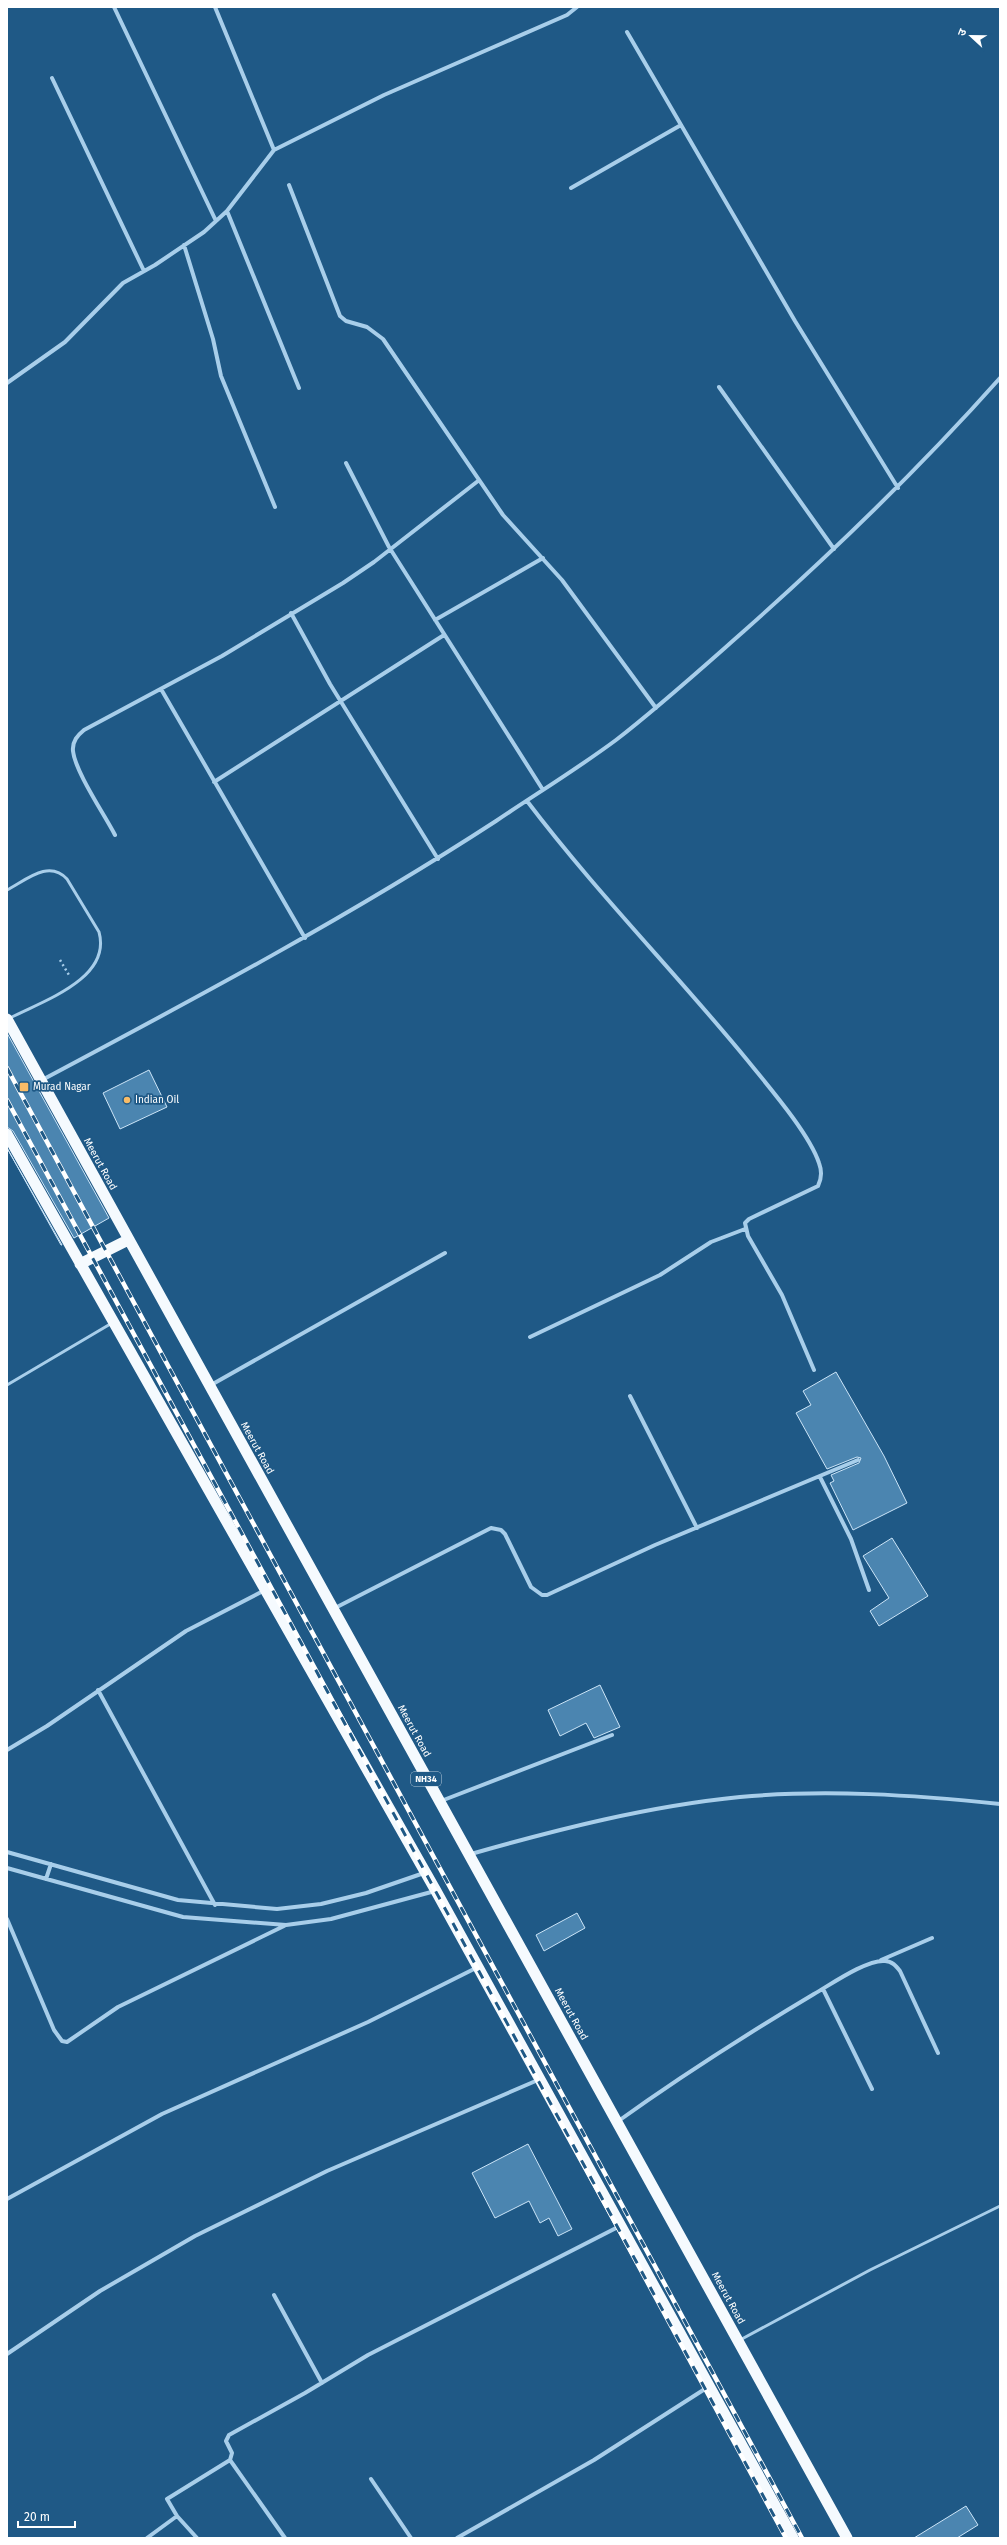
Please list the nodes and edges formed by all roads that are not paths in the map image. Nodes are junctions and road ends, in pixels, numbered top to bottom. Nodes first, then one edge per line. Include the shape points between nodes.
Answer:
1 (114, 7) edge
2 (215, 7) edge
3 (577, 7) edge
4 (627, 32) dead end
5 (52, 78) dead end
6 (681, 125) junction
7 (274, 150) junction
8 (289, 185) dead end
9 (571, 188) dead end
10 (227, 211) junction
11 (216, 221) junction
12 (184, 246) junction
13 (144, 271) junction
14 (1000, 378) edge
15 (7, 384) edge
16 (719, 387) dead end
17 (299, 388) dead end
18 (346, 463) dead end
19 (478, 481) junction
20 (898, 488) junction
21 (275, 507) dead end
22 (391, 548) junction
23 (834, 549) junction
24 (543, 558) junction
25 (291, 613) junction
26 (436, 620) junction
27 (444, 635) junction
28 (161, 689) junction
29 (341, 703) junction
30 (656, 708) junction
31 (214, 782) junction
32 (543, 790) junction
33 (527, 801) junction
34 (115, 834) dead end
35 (438, 859) junction
36 (7, 890) edge
37 (305, 938) junction
38 (7, 1019) edge
39 (40, 1082) junction
40 (7, 1134) edge
41 (745, 1229) junction
42 (128, 1240) junction
43 (445, 1253) dead end
44 (80, 1264) junction
45 (113, 1322) junction
46 (530, 1337) dead end
47 (814, 1370) dead end
48 (7, 1385) edge
49 (209, 1386) junction
50 (630, 1396) dead end
51 (858, 1460) dead end
52 (820, 1477) junction
53 (697, 1528) junction
54 (266, 1590) junction
55 (869, 1590) dead end
56 (332, 1610) junction
57 (98, 1690) junction
58 (612, 1735) dead end
59 (7, 1750) edge
60 (439, 1802) junction
61 (1000, 1804) edge
62 (7, 1852) edge
63 (468, 1854) junction
64 (51, 1864) junction
65 (7, 1868) edge
66 (425, 1872) junction
67 (46, 1879) junction
68 (436, 1891) junction
69 (214, 1905) junction
70 (7, 1919) edge
71 (286, 1925) junction
72 (932, 1938) dead end
73 (877, 1962) junction
74 (478, 1967) junction
75 (823, 1989) junction
76 (938, 2052) dead end
77 (540, 2079) junction
78 (872, 2088) dead end
79 (617, 2122) junction
80 (7, 2200) edge
81 (1000, 2206) edge
82 (620, 2226) junction
83 (274, 2295) dead end
84 (738, 2341) junction
85 (7, 2354) edge
86 (322, 2383) junction
87 (708, 2386) junction
88 (230, 2460) junction
89 (371, 2479) dead end
90 (177, 2516) junction
91 (147, 2538) edge
92 (197, 2538) edge
93 (285, 2538) edge
94 (411, 2538) edge
95 (457, 2538) edge
96 (793, 2538) edge
97 (847, 2538) edge

1 - 11 street
2 - 7 street
3 - 7 street via 567,15 384,95
4 - 6 street
5 - 13 street
6 - 9 street
6 - 20 street via 795,321
7 - 10 street
8 - 19 street via 340,316 346,321 367,327 383,339
10 - 11 street
10 - 17 street
11 - 12 street
12 - 13 street
12 - 21 street via 213,339 221,376
13 - 15 street via 123,283 64,342
14 - 20 street
16 - 23 street
18 - 22 street
19 - 22 street
19 - 24 street via 511,525
20 - 23 street
22 - 25 street via 343,583
22 - 26 street
23 - 30 street
24 - 26 street
24 - 30 street
25 - 28 street via 222,656
25 - 29 street
26 - 27 street
27 - 29 street
27 - 32 street
28 - 31 street
28 - 34 street via 84,730 74,742 73,751 78,765
29 - 31 street
29 - 35 street
30 - 32 street via 615,741
31 - 37 street
32 - 33 street
33 - 35 street
33 - 41 street via 585,873 758,1073 796,1124 819,1161 821,1178 818,1186 749,1219 745,1223
35 - 37 street
36 - 38 lane via 43,870 52,869 62,873 99,932 101,942 94,967 85,978
37 - 39 street
38 - 39 highway, Meerut Road / NH34
39 - 42 highway, Meerut Road / NH34
40 - 44 highway
41 - 46 street via 711,1242 660,1275
41 - 47 street via 782,1295
42 - 44 highway
42 - 49 highway, Meerut Road / NH34
43 - 49 street
44 - 45 highway
45 - 48 lane
45 - 54 highway
49 - 56 highway, Meerut Road / NH34
50 - 53 street
51 - 52 street
52 - 53 street
52 - 55 street via 851,1539
53 - 56 street via 555,1592 542,1595 531,1587 501,1530 491,1528
54 - 57 street via 186,1631
54 - 66 highway
56 - 60 highway, Meerut Road / NH34
57 - 59 street
57 - 69 street
58 - 60 street
60 - 63 highway, Meerut Road / NH34
61 - 63 street via 817,1794 739,1797 619,1816
62 - 64 street
63 - 79 highway, Meerut Road / NH34
64 - 67 street
64 - 69 street via 178,1900
65 - 67 street
66 - 68 highway
66 - 69 street via 366,1894 320,1904 277,1909
67 - 71 street via 183,1917
68 - 71 street via 331,1919
68 - 74 highway
70 - 71 street via 54,2030 62,2041 67,2042 118,2007
72 - 73 street
73 - 75 street
73 - 76 street via 886,1961 900,1971
74 - 77 highway
74 - 80 street via 368,2022 162,2114
75 - 78 street
75 - 79 street via 713,2056
77 - 82 highway
77 - 85 street via 327,2171 195,2236 100,2291
79 - 84 highway, Meerut Road / NH34
81 - 84 lane via 870,2270
82 - 86 street via 374,2352
82 - 87 highway
83 - 86 street
84 - 97 highway, Meerut Road / NH34
86 - 88 street via 228,2435 226,2440 232,2454
87 - 95 street via 588,2464
87 - 96 highway
88 - 90 street via 170,2496 168,2502
88 - 93 street
89 - 94 street
90 - 91 street
90 - 92 street

